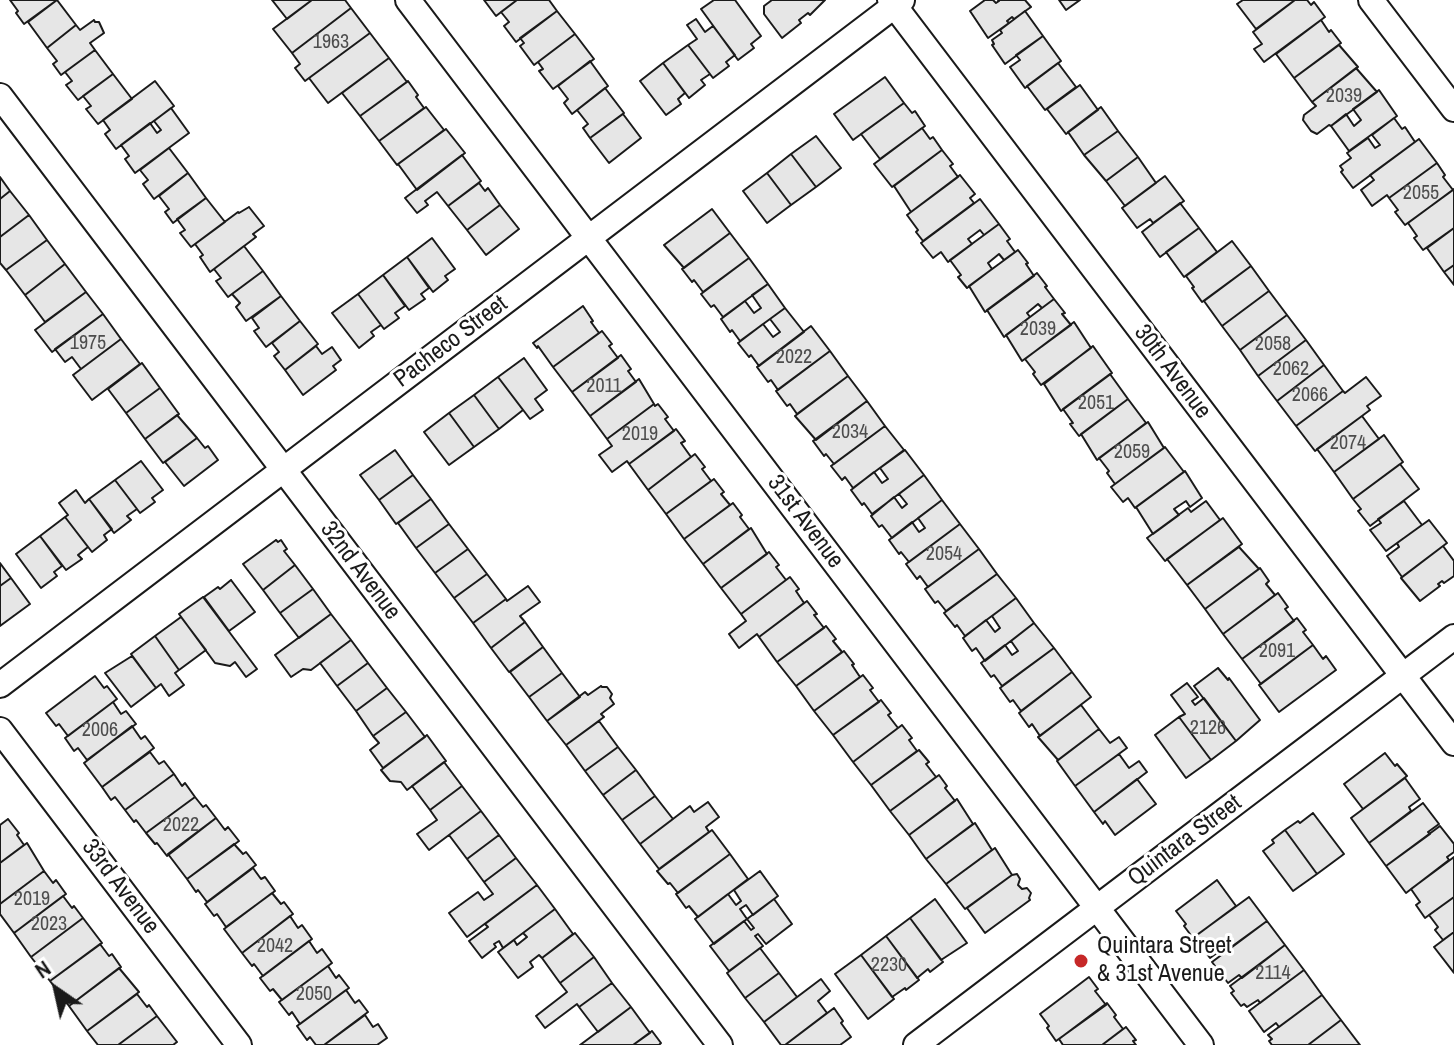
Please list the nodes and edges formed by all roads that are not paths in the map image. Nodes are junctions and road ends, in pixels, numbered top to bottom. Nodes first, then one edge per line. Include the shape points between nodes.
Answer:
1 (408, 0) edge
2 (1371, 0) edge
3 (896, 2) edge
4 (0, 96) edge
5 (1454, 109) edge
6 (589, 238) junction
7 (283, 469) junction
8 (1454, 637) edge
9 (1403, 676) junction
10 (0, 685) edge
11 (0, 730) edge
12 (1454, 743) edge
13 (1097, 908) junction
14 (239, 1045) edge
15 (720, 1045) edge
16 (916, 1045) edge
17 (1201, 1045) edge

1 - 6 street, 31st Avenue
2 - 5 street
3 - 6 street, Pacheco Street
3 - 9 street, 30th Avenue
4 - 7 street, 32nd Avenue
6 - 7 street, Pacheco Street
6 - 13 street, 31st Avenue
7 - 10 street, Pacheco Street
7 - 15 street, 32nd Avenue
8 - 9 street, Quintara Street
9 - 12 street, 30th Avenue
9 - 13 street, Quintara Street
11 - 14 street, 33rd Avenue
13 - 16 street, Quintara Street
13 - 17 street, 31st Avenue

